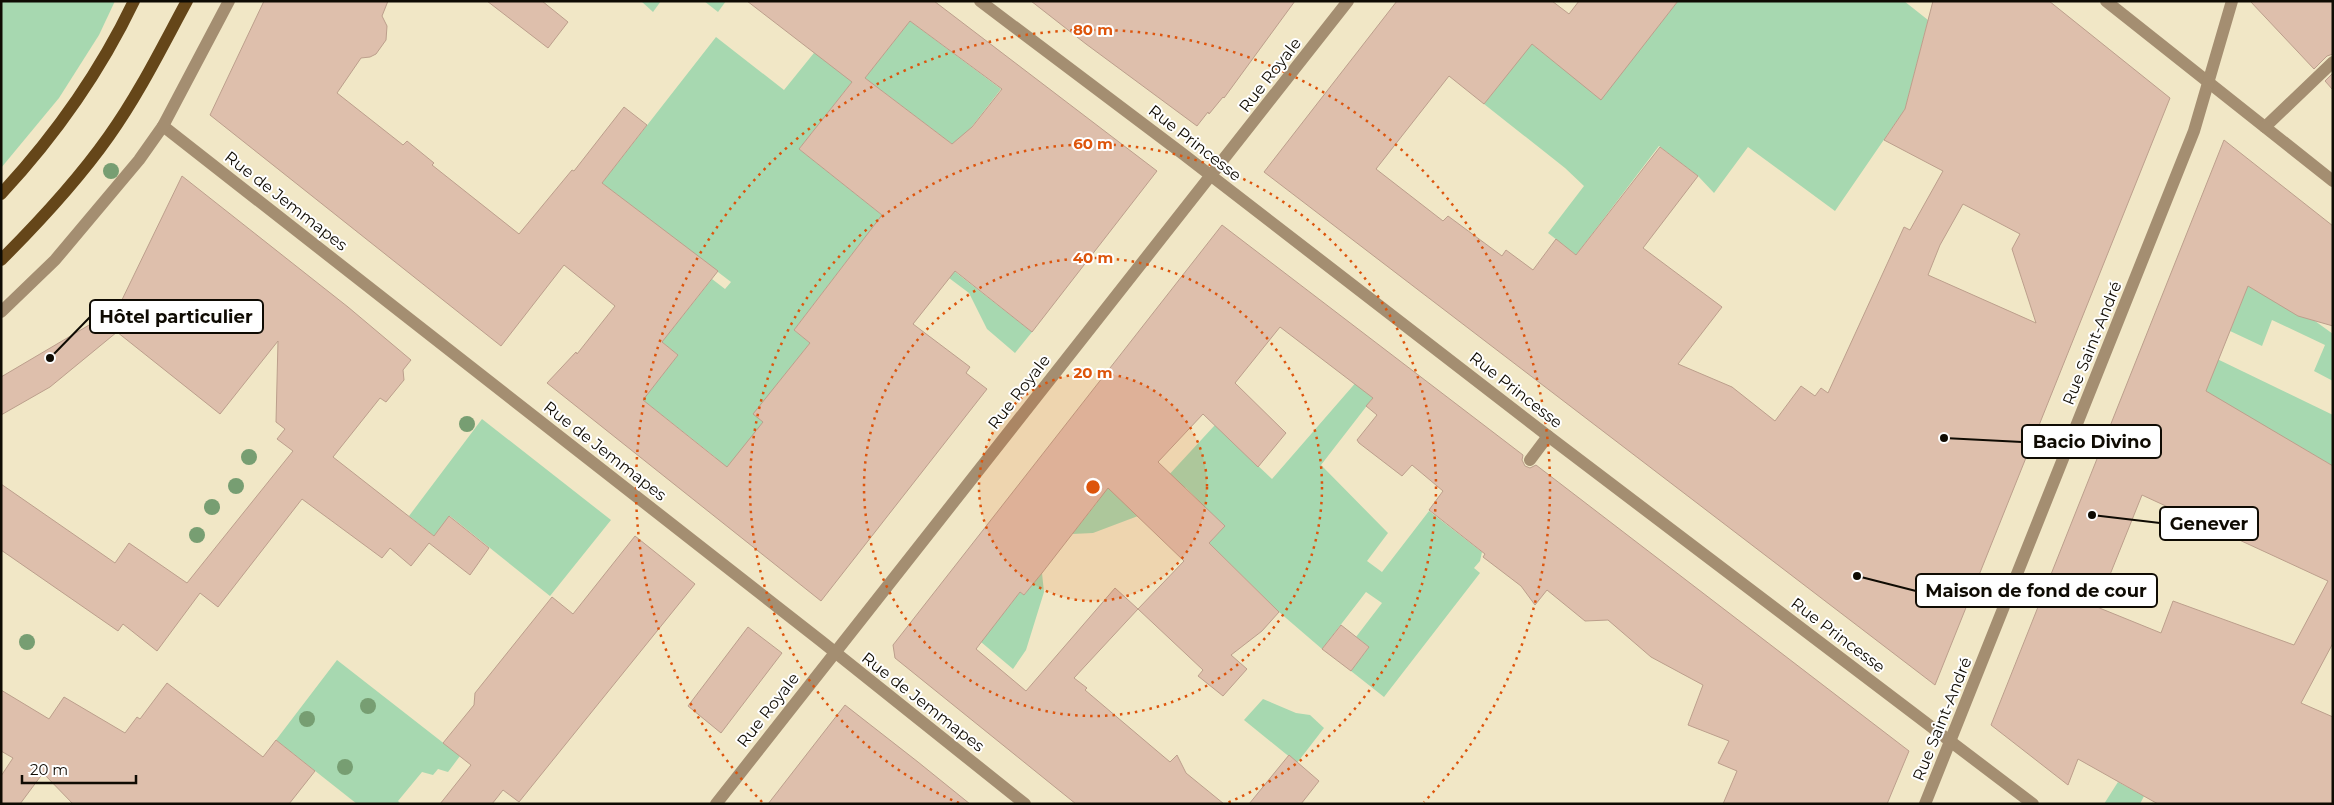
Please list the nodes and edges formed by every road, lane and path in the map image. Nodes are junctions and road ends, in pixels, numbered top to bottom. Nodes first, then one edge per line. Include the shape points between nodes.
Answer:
1 (134, 1) edge
2 (187, 1) edge
3 (228, 1) edge
4 (980, 1) edge
5 (1348, 1) edge
6 (2106, 1) edge
7 (2232, 1) edge
8 (2333, 62) edge
9 (2208, 81) junction
10 (163, 126) junction
11 (2265, 127) junction
12 (1212, 175) junction
13 (2333, 181) edge
14 (1, 194) edge
15 (1, 260) edge
16 (1, 312) edge
17 (1548, 436) junction
18 (1530, 460) dead end
19 (834, 652) junction
20 (1950, 741) junction
21 (716, 804) edge
22 (1025, 804) edge
23 (1925, 804) edge
24 (2033, 804) edge

1 - 14 main road via 113,45 72,108
2 - 15 main road via 151,70 108,137 54,203
3 - 10 street
4 - 12 street, Rue Princesse
5 - 12 street, Rue Royale
6 - 9 street
7 - 9 street, Rue Saint-André
8 - 11 street
9 - 11 street
9 - 20 street, Rue Saint-André via 2194,131
10 - 16 street via 84,228
10 - 19 street, Rue de Jemmapes
11 - 13 street
12 - 17 street, Rue Princesse
12 - 19 street, Rue Royale
17 - 18 street
17 - 20 street, Rue Princesse
19 - 21 street, Rue Royale
19 - 22 street, Rue de Jemmapes
20 - 23 street, Rue Saint-André
20 - 24 street, Rue Princesse

